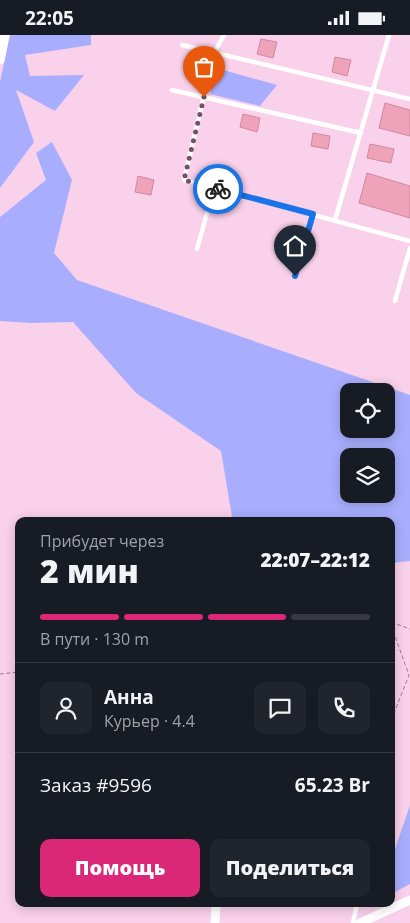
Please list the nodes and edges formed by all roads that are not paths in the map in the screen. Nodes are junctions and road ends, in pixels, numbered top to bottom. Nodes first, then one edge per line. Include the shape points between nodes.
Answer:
1 (5, 35) edge
2 (224, 35) edge
3 (389, 35) edge
4 (182, 45) dead end
5 (214, 53) junction
6 (0, 61) edge
7 (172, 90) dead end
8 (373, 91) junction
9 (204, 97) junction
10 (410, 99) edge
11 (361, 133) junction
12 (214, 188) junction
13 (313, 214) junction
14 (335, 221) junction
15 (410, 241) edge
16 (410, 248) edge
17 (197, 249) dead end
18 (295, 276) dead end
19 (395, 301) dead end
20 (410, 900) edge
21 (216, 907) edge
22 (356, 907) edge
23 (395, 907) edge
24 (395, 907) edge
25 (215, 923) edge
26 (353, 923) edge
27 (360, 923) edge

1 - 6 street
2 - 5 lane
3 - 8 lane
4 - 5 lane
5 - 8 lane
5 - 9 lane
7 - 9 lane
8 - 10 lane
8 - 11 lane
9 - 11 lane
9 - 12 lane via 184,180
11 - 14 lane
12 - 13 lane
12 - 17 lane
13 - 14 lane
13 - 18 lane
14 - 15 lane
16 - 19 lane
20 - 24 street
21 - 25 street
22 - 26 lane
23 - 27 street

